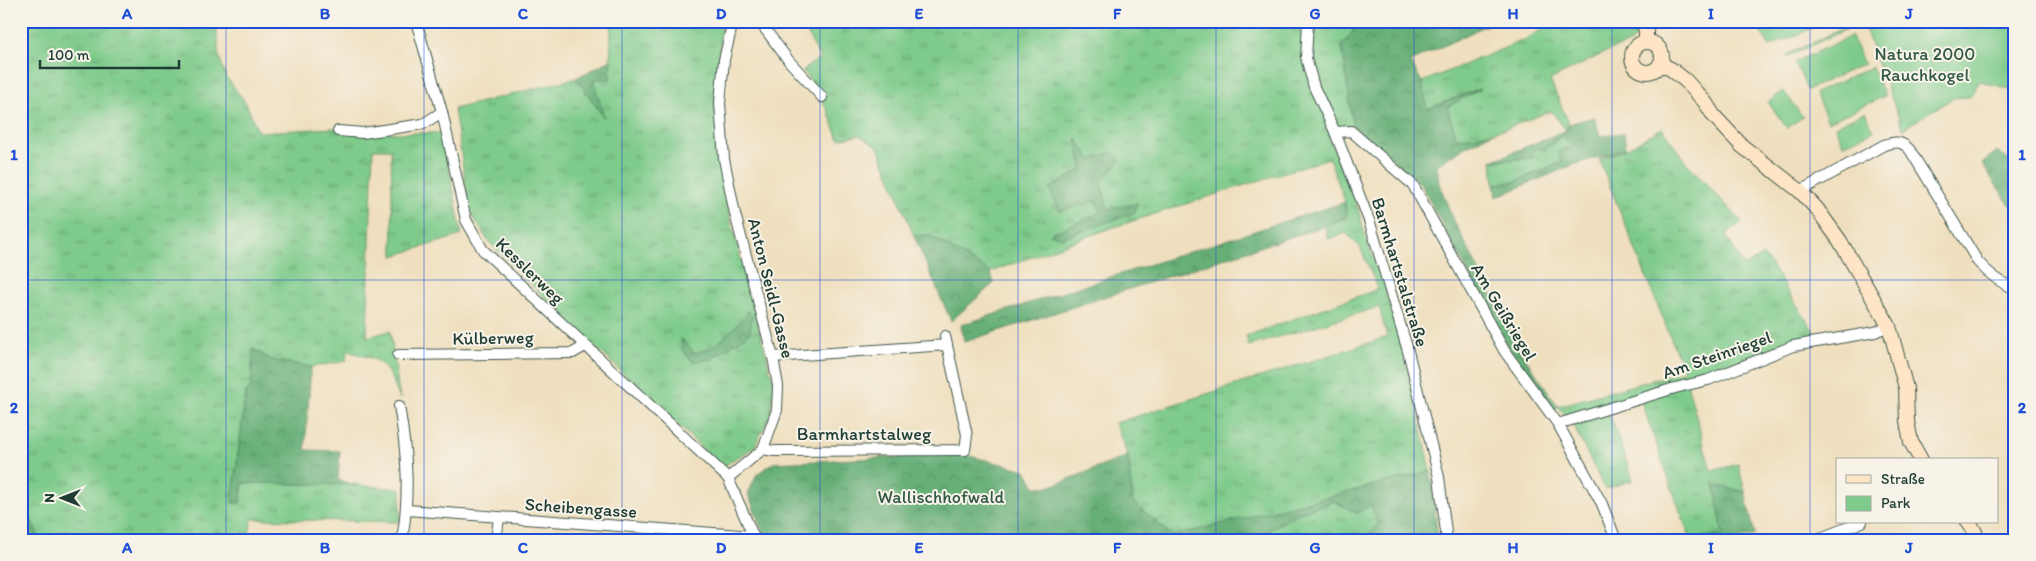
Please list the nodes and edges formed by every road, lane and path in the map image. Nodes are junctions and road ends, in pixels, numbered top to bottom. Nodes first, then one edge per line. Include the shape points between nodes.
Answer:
1 (416, 21) edge
2 (733, 21) edge
3 (759, 21) edge
4 (1308, 21) edge
5 (1642, 21) edge
6 (1646, 42) junction
7 (1660, 64) junction
8 (822, 97) dead end
9 (442, 112) junction
10 (338, 131) dead end
11 (1335, 132) junction
12 (1800, 191) junction
13 (2015, 289) edge
14 (1889, 326) junction
15 (585, 346) junction
16 (398, 355) dead end
17 (773, 357) junction
18 (399, 406) dead end
19 (1558, 424) junction
20 (763, 449) junction
21 (1920, 458) edge
22 (728, 478) junction
23 (407, 510) junction
24 (499, 518) junction
25 (1857, 524) edge
26 (1970, 524) edge
27 (754, 538) edge
28 (402, 540) edge
29 (496, 540) edge
30 (1447, 540) edge
31 (1616, 540) edge
32 (1815, 540) edge
33 (1978, 540) edge

1 - 9 street, Kesslerweg
2 - 17 street, Anton Seidl-Gasse via 724,60 720,103 724,159 735,214
3 - 8 street
4 - 11 street, Barmhartstalstraße via 1306,58 1314,87
5 - 6 main road
6 - 7 main road via 1660,49
6 - 7 main road via 1633,51 1634,65 1646,72 1657,69
7 - 12 main road via 1686,81 1742,146
9 - 10 street via 422,124 363,133
9 - 15 street, Kesslerweg via 466,220 483,250
11 - 19 street, Am Geißriegel via 1351,131 1413,185 1505,352
11 - 30 street, Barmhartstalstraße via 1370,223 1408,351 1439,477
12 - 13 street via 1884,145 1904,144 1978,262 1990,275
12 - 14 main road via 1840,241
14 - 19 street, Am Steinriegel via 1875,332 1793,346 1708,380
14 - 21 main road via 1906,388 1911,442
15 - 16 street, Külberweg via 573,353
15 - 22 street, Kesslerweg
17 - 20 street, Anton Seidl-Gasse via 778,386 777,410
17 - 20 street, Barmhartstalweg via 946,341 967,435 965,450
18 - 23 street via 406,448
19 - 31 street, Am Geißriegel via 1602,504
20 - 22 street
22 - 27 street
23 - 24 street, Scheibengasse
23 - 28 street
24 - 27 street, Scheibengasse
24 - 29 street
25 - 32 street
26 - 33 main road

